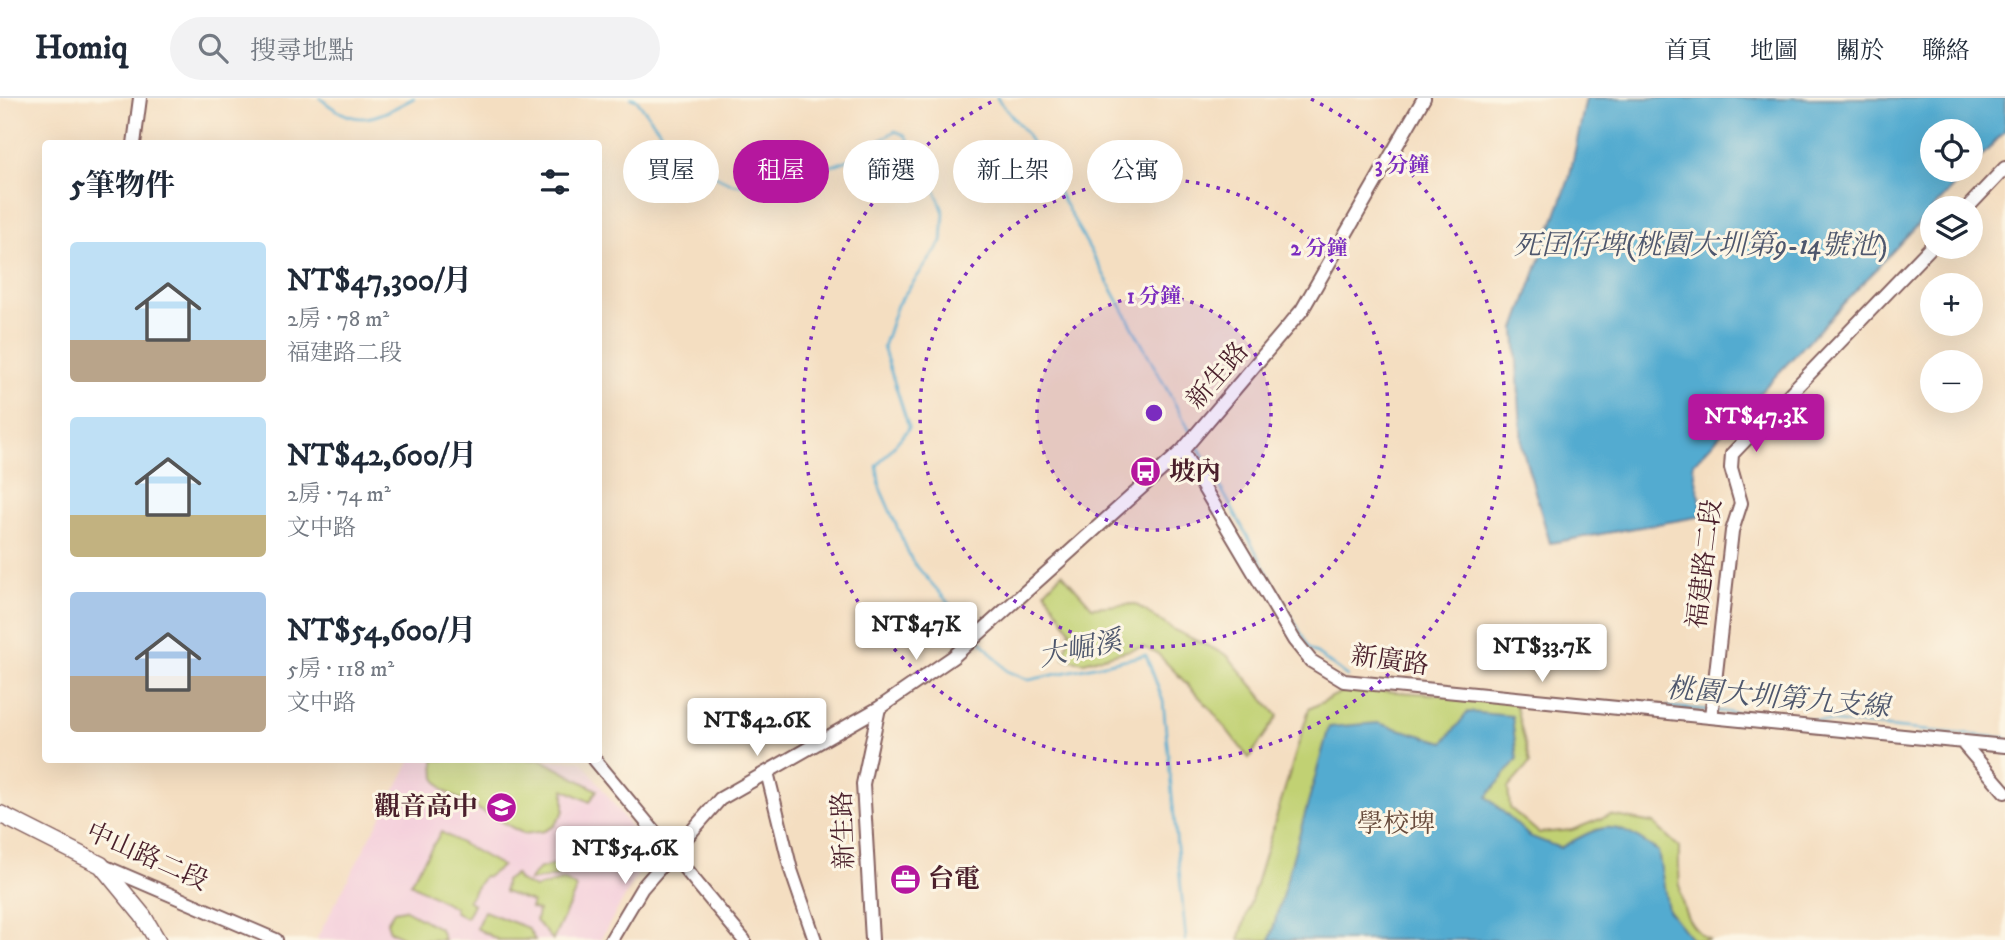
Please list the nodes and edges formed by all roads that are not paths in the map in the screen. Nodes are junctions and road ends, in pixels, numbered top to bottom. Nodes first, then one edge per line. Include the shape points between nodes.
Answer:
1 (140, 98) edge
2 (1424, 98) edge
3 (135, 140) edge
4 (2005, 169) edge
5 (1979, 196) edge
6 (1920, 258) edge
7 (1182, 451) junction
8 (879, 708) junction
9 (1711, 717) junction
10 (1961, 741) junction
11 (2005, 746) edge
12 (598, 763) edge
13 (767, 772) junction
14 (2005, 792) edge
15 (0, 814) edge
16 (670, 854) junction
17 (101, 865) junction
18 (157, 940) edge
19 (276, 940) edge
20 (611, 940) edge
21 (744, 940) edge
22 (815, 940) edge
23 (872, 940) edge

1 - 3 street
2 - 7 street, 新生路 via 1302,310
4 - 5 street
6 - 9 street, 福建路二段 via 1732,454 1731,468 1741,503 1730,541
7 - 8 street, 新生路 via 953,657
7 - 9 street, 新廣路 via 1294,640 1311,661 1344,681
8 - 13 street
8 - 23 street, 新生路 via 863,784
9 - 10 street, 新廣路
10 - 11 street, 新廣路
10 - 14 street
12 - 16 street
13 - 16 street via 720,799
13 - 22 street via 791,870
15 - 17 main road, 中山路二段
16 - 20 street via 642,888
16 - 21 street
17 - 18 main road
17 - 19 street, 中山路二段

